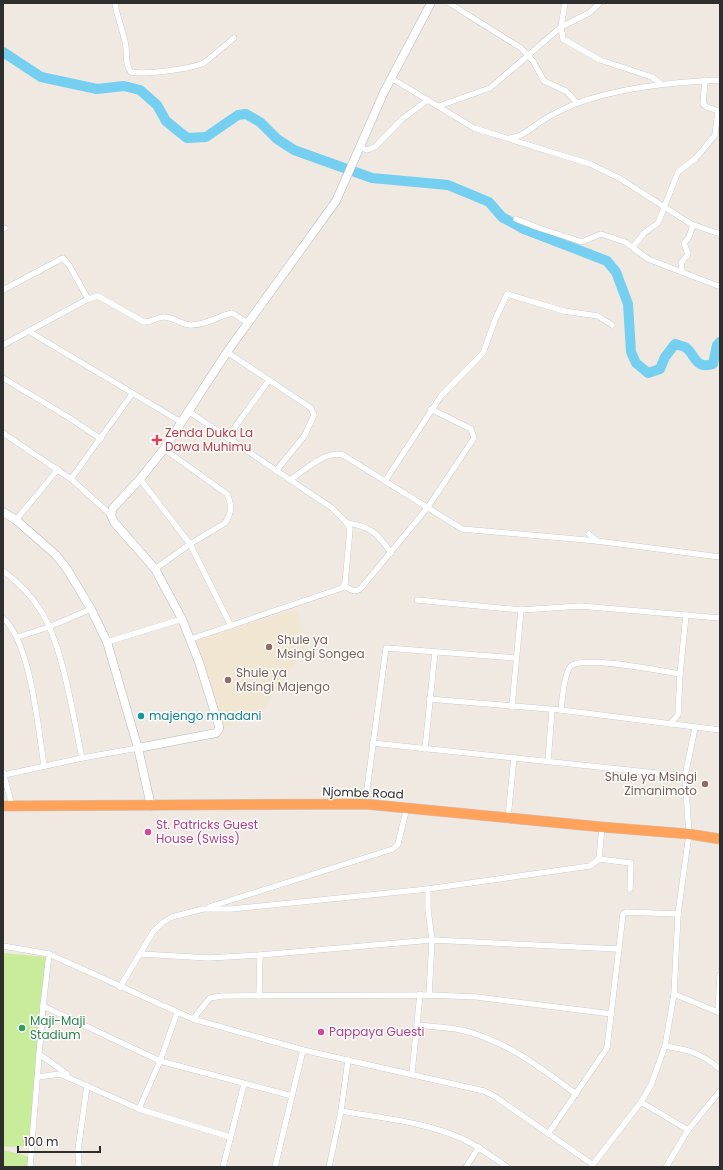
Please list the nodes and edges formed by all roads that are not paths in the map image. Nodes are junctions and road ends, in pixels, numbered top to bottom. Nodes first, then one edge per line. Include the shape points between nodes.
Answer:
1 (115, 3) edge
2 (431, 3) edge
3 (449, 3) edge
4 (565, 3) edge
5 (600, 3) edge
6 (561, 27) junction
7 (234, 38) dead end
8 (529, 56) junction
9 (391, 78) junction
10 (705, 80) junction
11 (720, 80) edge
12 (661, 84) junction
13 (428, 100) junction
14 (577, 104) junction
15 (439, 106) junction
16 (508, 139) junction
17 (359, 147) junction
18 (665, 207) junction
19 (516, 219) dead end
20 (693, 225) junction
21 (720, 234) edge
22 (633, 247) junction
23 (682, 271) junction
24 (720, 285) edge
25 (3, 290) edge
26 (88, 299) junction
27 (248, 323) junction
28 (612, 325) dead end
29 (30, 332) junction
30 (3, 345) edge
31 (227, 352) junction
32 (3, 378) edge
33 (269, 380) junction
34 (132, 394) junction
35 (431, 409) junction
36 (188, 411) junction
37 (181, 422) junction
38 (3, 433) edge
39 (227, 438) junction
40 (100, 439) junction
41 (164, 449) junction
42 (58, 469) junction
43 (276, 471) junction
44 (71, 478) junction
45 (140, 480) junction
46 (290, 480) junction
47 (385, 481) junction
48 (428, 507) junction
49 (3, 512) edge
50 (111, 515) junction
51 (16, 520) junction
52 (348, 523) junction
53 (589, 534) dead end
54 (597, 541) junction
55 (190, 544) junction
56 (391, 553) junction
57 (720, 556) edge
58 (155, 569) junction
59 (3, 571) edge
60 (344, 586) junction
61 (417, 600) dead end
62 (91, 609) junction
63 (521, 610) junction
64 (686, 614) junction
65 (3, 618) edge
66 (720, 618) edge
67 (182, 619) junction
68 (231, 626) junction
69 (49, 627) junction
70 (18, 637) junction
71 (191, 639) junction
72 (107, 642) junction
73 (435, 652) junction
74 (516, 658) junction
75 (680, 674) junction
76 (429, 699) junction
77 (512, 706) junction
78 (552, 710) junction
79 (561, 710) junction
80 (670, 724) junction
81 (695, 728) junction
82 (720, 730) edge
83 (372, 743) junction
84 (138, 748) junction
85 (425, 749) junction
86 (514, 757) junction
87 (82, 758) junction
88 (548, 761) junction
89 (44, 766) junction
90 (3, 773) edge
91 (685, 776) junction
92 (365, 804) junction
93 (7, 806) edge
94 (151, 806) junction
95 (407, 807) junction
96 (508, 818) junction
97 (602, 828) junction
98 (689, 834) junction
99 (720, 839) edge
100 (599, 859) junction
101 (428, 889) junction
102 (630, 889) dead end
103 (203, 909) junction
104 (678, 914) junction
105 (432, 940) junction
106 (3, 946) edge
107 (619, 949) junction
108 (49, 954) junction
109 (141, 954) junction
110 (260, 955) junction
111 (720, 976) edge
112 (120, 987) junction
113 (420, 994) junction
114 (674, 994) junction
115 (429, 995) junction
116 (259, 996) junction
117 (43, 1006) junction
118 (719, 1012) edge
119 (177, 1013) junction
120 (612, 1014) junction
121 (194, 1020) junction
122 (418, 1025) junction
123 (665, 1046) junction
124 (303, 1050) junction
125 (39, 1054) junction
126 (348, 1060) junction
127 (160, 1061) junction
128 (720, 1069) edge
129 (412, 1073) junction
130 (38, 1077) junction
131 (70, 1077) junction
132 (244, 1084) junction
133 (87, 1086) junction
134 (720, 1092) edge
135 (576, 1094) junction
136 (292, 1096) junction
137 (641, 1102) junction
138 (140, 1109) junction
139 (341, 1111) junction
140 (688, 1130) junction
141 (548, 1134) junction
142 (230, 1137) junction
143 (479, 1147) junction
144 (592, 1166) edge
145 (30, 1167) edge
146 (79, 1167) edge
147 (223, 1167) edge
148 (276, 1167) edge
149 (329, 1167) edge
150 (466, 1167) edge
151 (508, 1167) edge
152 (666, 1167) edge

1 - 7 street via 131,72 198,66
2 - 9 street
3 - 8 street via 508,39
4 - 6 street
5 - 6 street via 589,13
6 - 8 street
6 - 12 street via 563,39 574,46 611,65 652,76
8 - 14 street via 544,81 566,92
8 - 15 street via 490,88
9 - 13 street
9 - 17 street
10 - 11 street
10 - 12 street
10 - 18 street via 703,104 718,111 715,135 696,158 676,175
12 - 14 street via 622,91
13 - 15 street
13 - 17 street via 402,119 375,147 366,150
14 - 16 street via 542,120 521,135
15 - 16 street via 474,128
16 - 18 street via 590,164 619,178
17 - 27 street via 328,213
18 - 20 street
18 - 22 street via 658,223 644,233
19 - 22 street via 582,242 601,234
20 - 21 street
20 - 23 street via 684,243 688,254 681,263
22 - 23 street via 648,259
23 - 24 street
25 - 26 street via 63,258
26 - 27 street via 102,297 150,323 157,318 165,317 188,325 197,325 232,313
26 - 29 street
27 - 31 street
28 - 35 street via 598,316 564,311 507,294 483,353
29 - 30 street
29 - 34 street
31 - 33 street
31 - 36 street
32 - 40 street
33 - 39 street
33 - 43 street via 311,408 314,415 305,435
34 - 37 street
34 - 40 street
35 - 47 street
35 - 48 street via 471,429 474,438
36 - 37 street
36 - 39 street
37 - 41 street
38 - 42 street
39 - 43 street
40 - 44 street
41 - 45 street
41 - 55 street via 227,494 231,504 229,517 225,523
42 - 44 street
42 - 51 street
43 - 46 street
44 - 50 street
45 - 50 street via 113,508
45 - 55 street
46 - 47 street via 328,455 338,454
46 - 52 street via 332,508
47 - 48 street
48 - 54 street via 462,529
48 - 56 street
49 - 51 street
50 - 58 street
51 - 62 street via 56,555
52 - 56 street via 363,526 378,535
52 - 60 street via 350,533
53 - 54 street
54 - 57 street
55 - 58 street
55 - 68 street
56 - 60 street via 360,590 353,591
58 - 67 street
59 - 69 street via 23,588
60 - 68 street via 340,590
61 - 63 street
62 - 69 street
62 - 72 street
63 - 64 street via 580,606
63 - 74 street
64 - 66 street
64 - 75 street
65 - 70 street
67 - 71 street
67 - 72 street
68 - 71 street
69 - 70 street
69 - 87 street via 62,668
70 - 89 street via 28,673
71 - 84 street via 219,729 216,733
72 - 84 street
73 - 74 street
73 - 76 street
73 - 83 street via 386,648
74 - 77 street
75 - 79 street via 596,662 576,663 568,670
75 - 80 street via 678,715
76 - 77 street
76 - 85 street
77 - 78 street
78 - 79 street
78 - 88 street
79 - 80 street
80 - 81 street
81 - 82 street
81 - 91 street
83 - 85 street
83 - 92 street
84 - 87 street
84 - 94 street
85 - 86 street
86 - 88 street
86 - 96 street
87 - 89 street
88 - 91 street
89 - 90 street
90 - 93 street
91 - 98 street
92 - 94 highway, Njombe Road
92 - 95 highway, Njombe Road
93 - 94 highway, Njombe Road
95 - 96 highway, Njombe Road
95 - 103 street via 398,844 393,850
96 - 97 highway, Njombe Road
97 - 98 highway, Njombe Road
97 - 100 street
98 - 99 highway, Njombe Road
98 - 104 street
100 - 101 street via 586,867
100 - 102 street via 631,863
101 - 103 street via 231,910
101 - 105 street
103 - 109 street via 172,917 162,923 153,932
104 - 107 street via 625,912
104 - 114 street
105 - 107 street
105 - 110 street
105 - 115 street
106 - 108 street
107 - 120 street
108 - 112 street
108 - 117 street
109 - 110 street via 209,958
109 - 112 street
110 - 116 street
111 - 118 street
112 - 119 street
113 - 115 street
113 - 116 street
113 - 122 street
114 - 118 street
114 - 123 street
115 - 120 street via 477,997
116 - 121 street via 214,996 207,1001
117 - 125 street
117 - 127 street
119 - 121 street
119 - 127 street
120 - 135 street via 607,1048
121 - 124 street
122 - 129 street
122 - 135 street via 460,1030 502,1044 528,1059
123 - 128 street via 690,1050
123 - 137 street via 651,1085
124 - 126 street
124 - 136 street
125 - 130 street
125 - 131 street
126 - 129 street
126 - 139 street
127 - 132 street
127 - 138 street
129 - 141 street via 484,1091
130 - 131 street via 53,1074
130 - 145 street
131 - 133 street
132 - 136 street
132 - 142 street
133 - 138 street
133 - 146 street via 78,1150
134 - 140 street
135 - 141 street
136 - 148 street
137 - 140 street
137 - 144 street
138 - 142 street
139 - 143 street via 426,1127 462,1138
139 - 149 street
140 - 152 street
141 - 144 street
142 - 147 street
143 - 150 street
143 - 151 street

